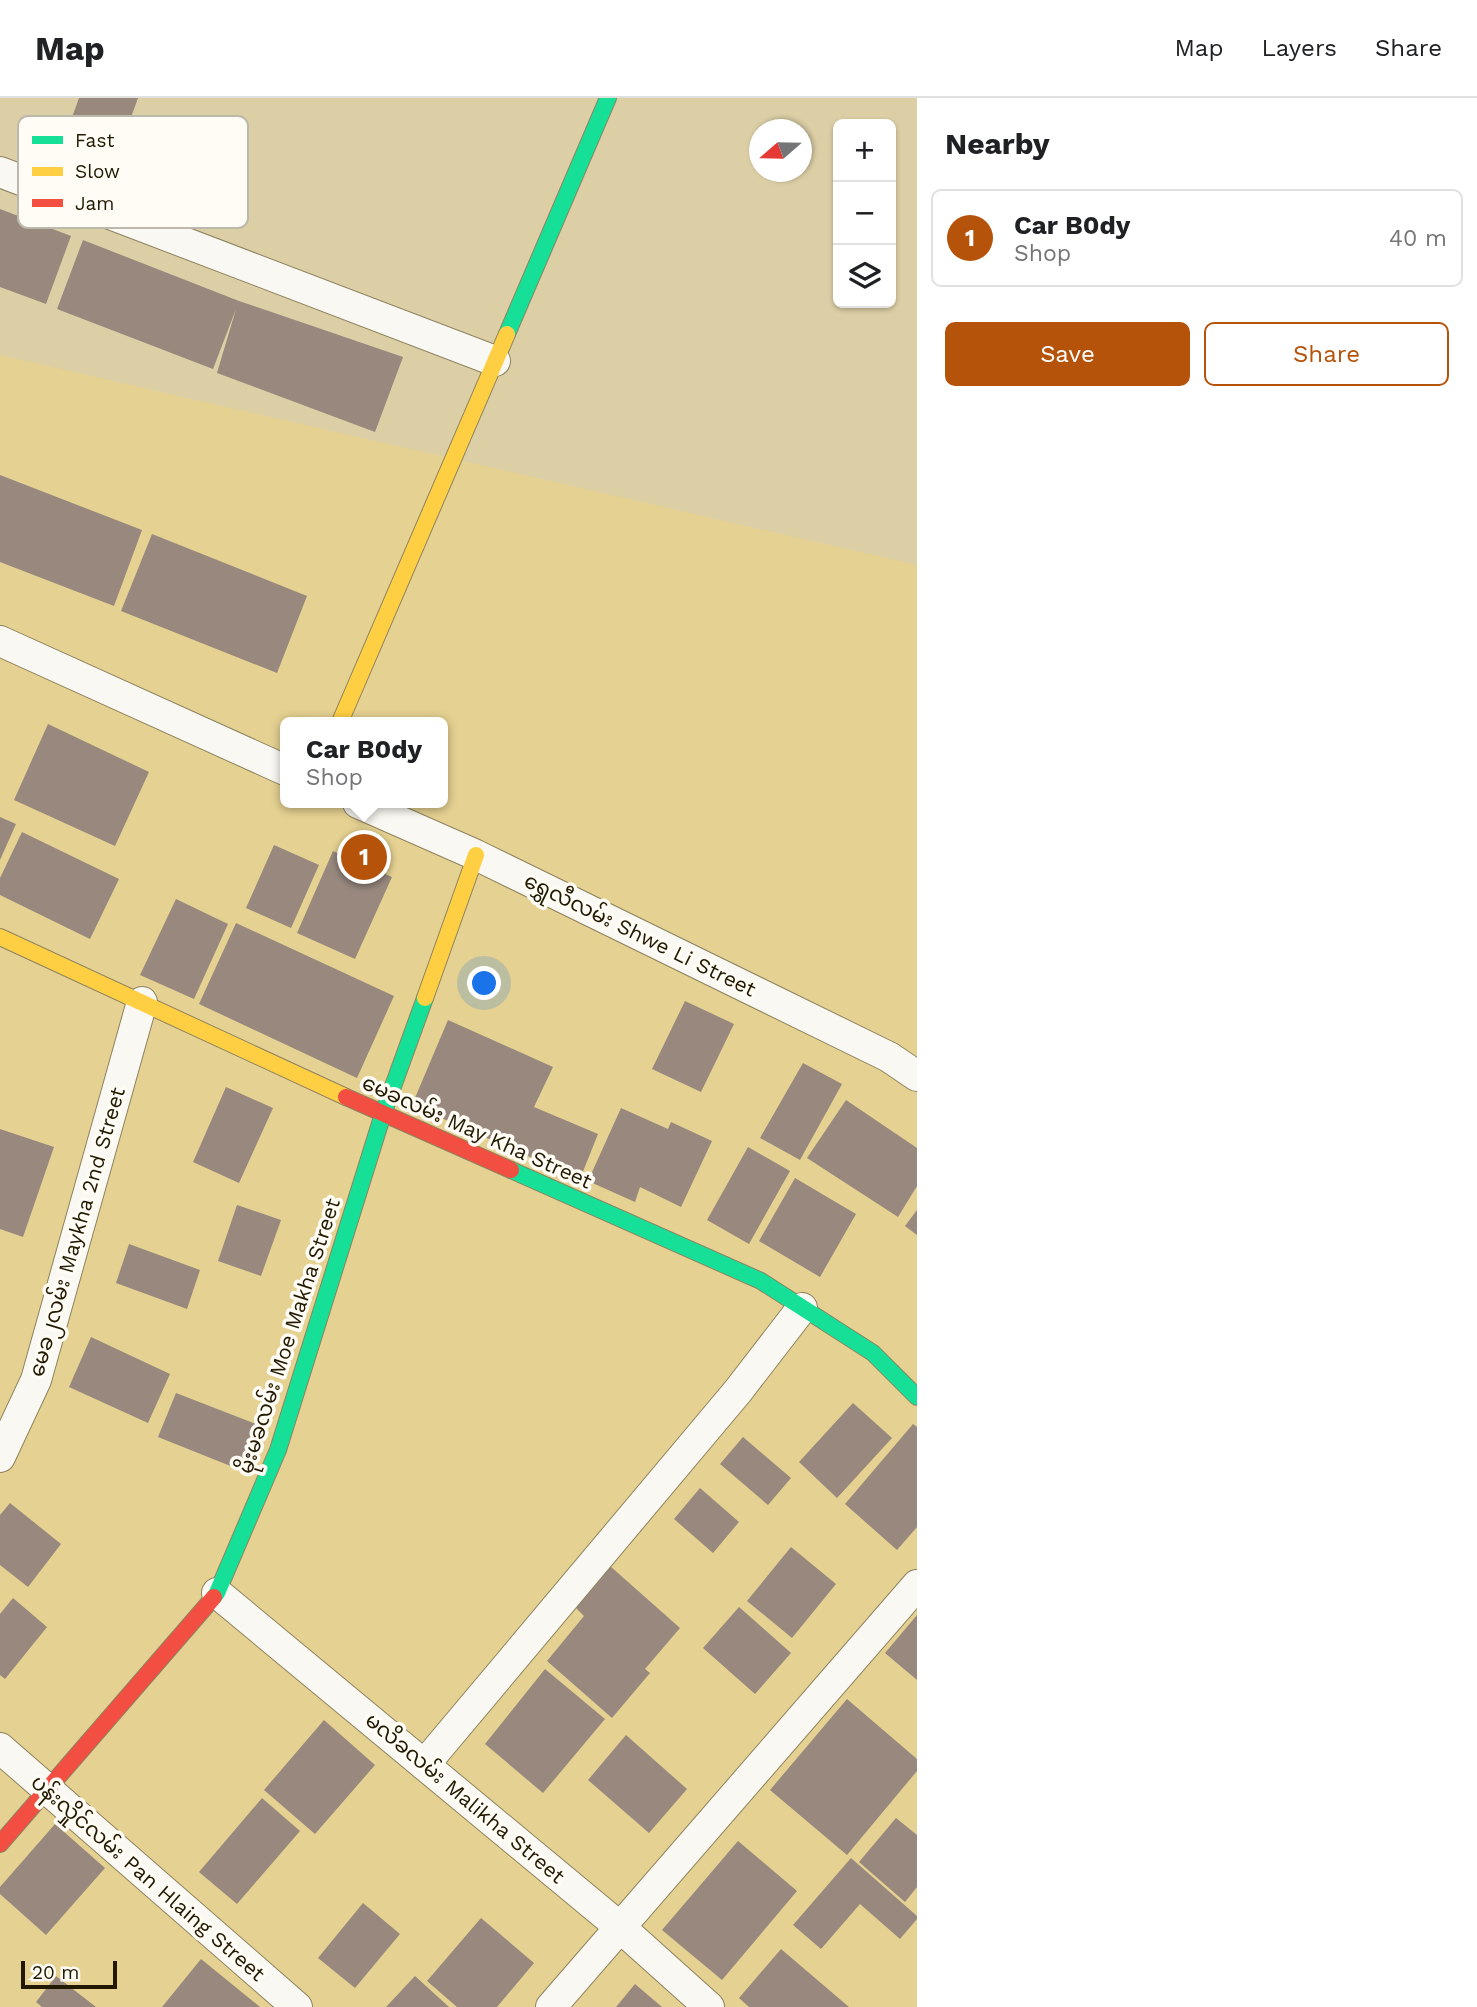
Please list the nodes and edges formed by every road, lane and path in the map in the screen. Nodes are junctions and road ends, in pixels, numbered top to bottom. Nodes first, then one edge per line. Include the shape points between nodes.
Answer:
1 (608, 98) edge
2 (0, 172) edge
3 (18, 179) edge
4 (147, 228) edge
5 (495, 361) junction
6 (0, 641) edge
7 (342, 717) edge
8 (280, 768) edge
9 (369, 808) edge
10 (476, 855) junction
11 (0, 937) edge
12 (142, 1002) junction
13 (917, 1076) edge
14 (383, 1114) junction
15 (802, 1308) junction
16 (917, 1397) edge
17 (0, 1457) edge
18 (917, 1585) edge
19 (217, 1593) junction
20 (0, 1748) edge
21 (424, 1765) junction
22 (46, 1790) junction
23 (0, 1844) edge
24 (621, 1928) junction
25 (297, 2007) edge
26 (551, 2007) edge
27 (709, 2007) edge

1 - 5 street
2 - 3 street
4 - 5 street
5 - 7 street
6 - 8 street
9 - 10 street, ရွှေလီလမ်း Shwe Li Street
10 - 13 street, ရွှေလီလမ်း Shwe Li Street via 889,1057
10 - 14 street, မိုးမခလမ်း Moe Makha Street
11 - 12 street, မေခလမ်း May Kha Street
12 - 14 street, မေခလမ်း May Kha Street
12 - 17 street, မေခ၂လမ်း Maykha 2nd Street via 36,1380
14 - 15 street, မေခလမ်း May Kha Street via 761,1281
14 - 19 street, မိုးမခလမ်း Moe Makha Street via 278,1450
15 - 16 street, မေခလမ်း May Kha Street via 873,1353
15 - 21 street via 738,1391
18 - 24 street
19 - 21 street, မလိခလမ်း Malikha Street
19 - 22 street, မိုးမခလမ်း Moe Makha Street
20 - 22 street, ပန်းလှိုင်လမ်း Pan Hlaing Street
21 - 24 street, မလိခလမ်း Malikha Street
22 - 23 street, မိုးမခလမ်း Moe Makha Street
22 - 25 street, ပန်းလှိုင်လမ်း Pan Hlaing Street
24 - 26 street
24 - 27 street, မလိခလမ်း Malikha Street

